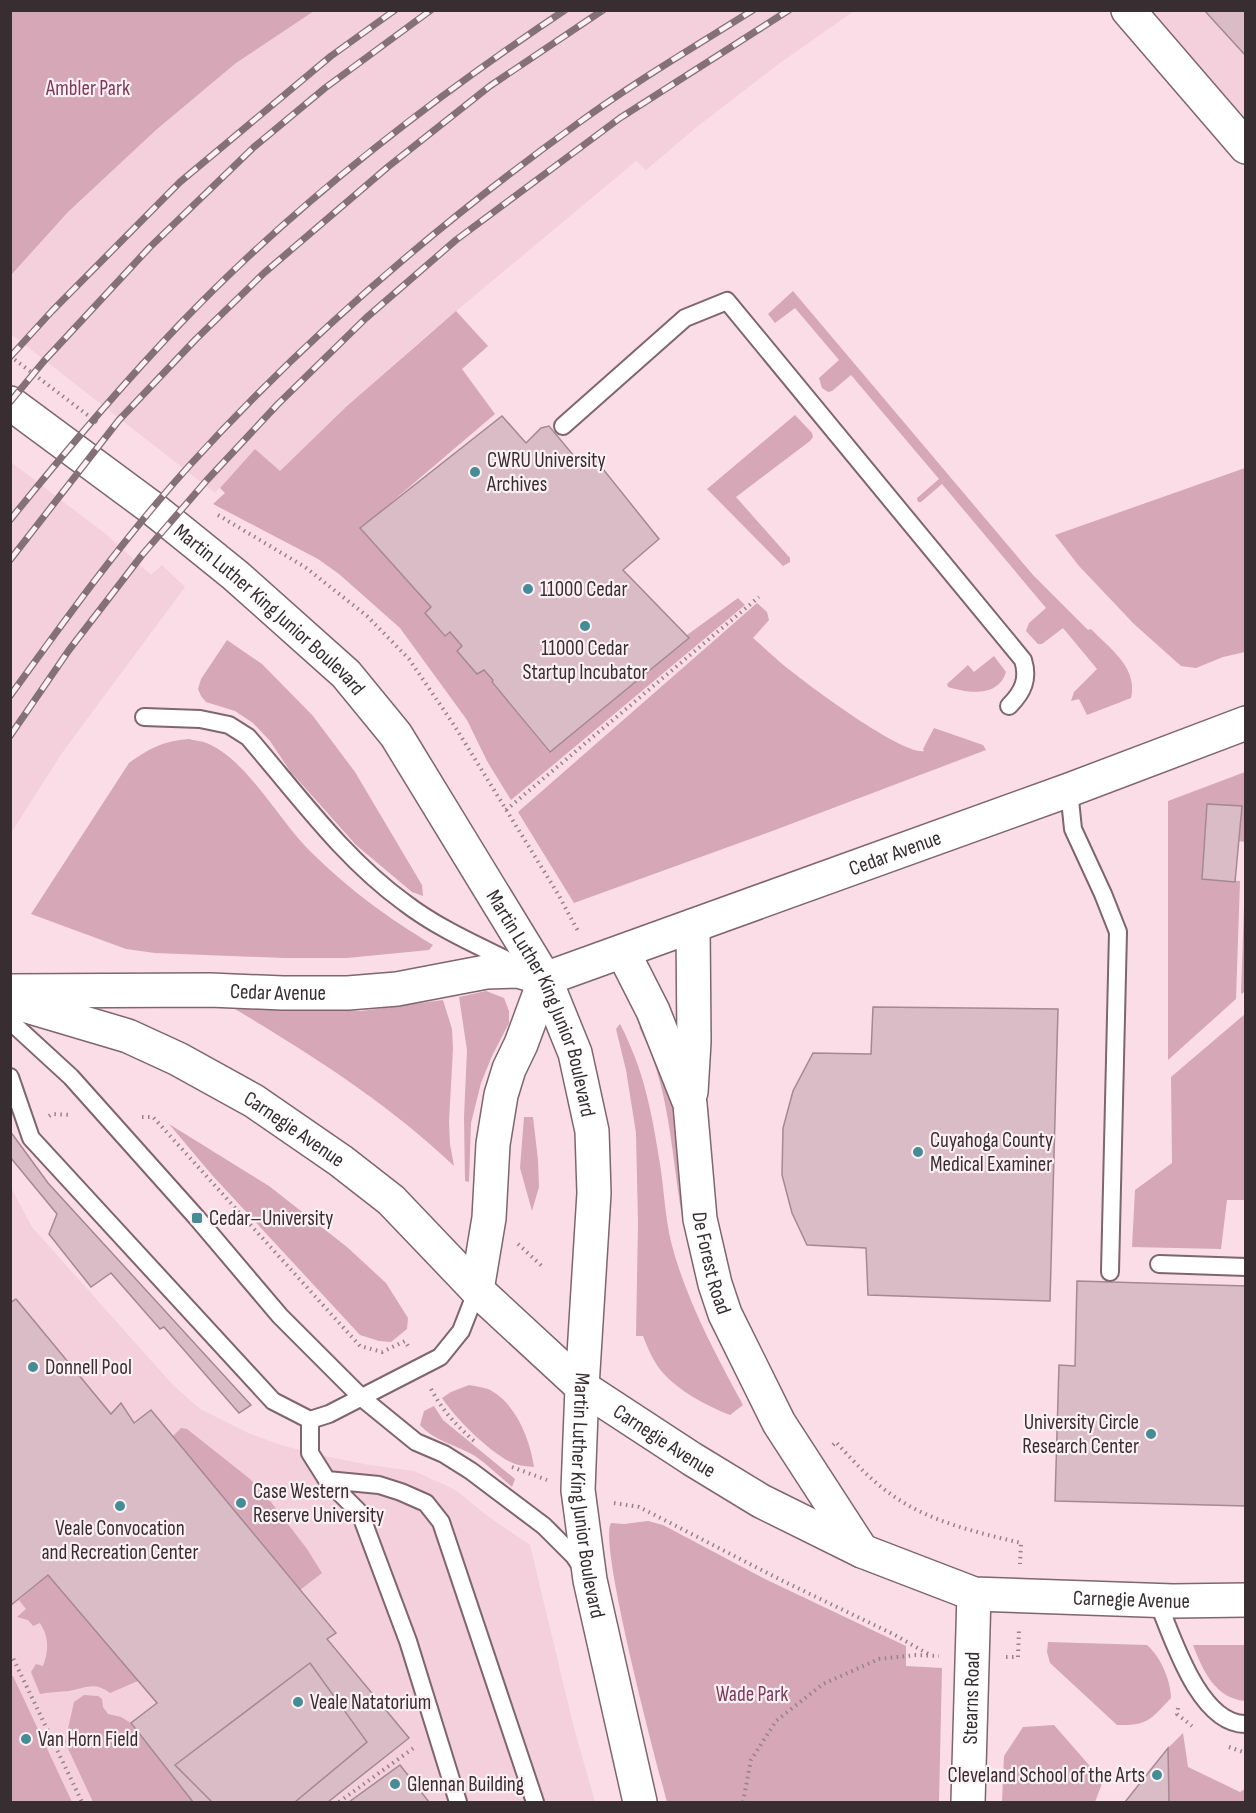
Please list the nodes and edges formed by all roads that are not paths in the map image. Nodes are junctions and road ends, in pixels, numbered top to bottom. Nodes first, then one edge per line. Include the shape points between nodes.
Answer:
1 (1128, 10) edge
2 (1245, 147) edge
3 (10, 403) edge
4 (563, 426) dead end
5 (1010, 706) dead end
6 (144, 717) dead end
7 (1245, 723) edge
8 (1069, 790) junction
9 (693, 926) junction
10 (623, 952) junction
11 (545, 979) junction
12 (10, 991) edge
13 (10, 1000) edge
14 (10, 1021) edge
15 (10, 1077) edge
16 (690, 1104) junction
17 (1159, 1264) dead end
18 (1245, 1267) edge
19 (1110, 1272) dead end
20 (477, 1290) junction
21 (582, 1387) junction
22 (362, 1398) junction
23 (309, 1420) junction
24 (327, 1480) junction
25 (862, 1551) junction
26 (590, 1580) junction
27 (974, 1594) junction
28 (1157, 1600) junction
29 (1245, 1600) edge
30 (1245, 1724) edge
31 (458, 1803) edge
32 (535, 1803) edge
33 (639, 1803) edge
34 (968, 1803) edge

1 - 2 main road
3 - 11 main road, Martin Luther King Junior Boulevard via 198,545 346,674 396,735
4 - 5 lane via 685,318 728,301 1023,660 1027,673 1024,685
6 - 11 lane via 200,719 239,731 344,850 404,903 435,924
7 - 8 main road, Cedar Avenue
8 - 9 main road, Cedar Avenue
8 - 19 lane via 1073,829 1118,933
9 - 10 main road, Cedar Avenue
9 - 16 main road
10 - 11 main road, Cedar Avenue
10 - 16 main road, De Forest Road via 653,1011
11 - 12 main road, Cedar Avenue via 518,971 486,972 348,993
11 - 20 main road via 501,1095 493,1144 489,1218
11 - 21 main road, Martin Luther King Junior Boulevard via 575,1053 592,1131 594,1193
13 - 20 main road, Carnegie Avenue via 128,1036 254,1101 391,1200
14 - 22 lane via 71,1077 280,1316
15 - 23 lane via 32,1138 273,1401
16 - 25 main road, De Forest Road via 700,1219 725,1314 779,1423
17 - 18 lane
20 - 21 main road, Carnegie Avenue
20 - 22 lane via 461,1331 440,1357
21 - 25 main road, Carnegie Avenue via 761,1501
21 - 26 main road, Martin Luther King Junior Boulevard via 578,1490
22 - 23 lane
22 - 26 lane via 417,1442 471,1471 544,1526 574,1556
23 - 24 lane via 310,1453
24 - 31 lane via 360,1513 408,1641
24 - 32 lane via 379,1485 401,1492 426,1503 441,1522
25 - 27 main road, Carnegie Avenue
26 - 33 main road, Martin Luther King Junior Boulevard
27 - 28 main road, Carnegie Avenue
27 - 34 main road, Stearns Road
28 - 29 main road, Carnegie Avenue
28 - 30 lane via 1190,1678 1208,1706 1236,1725

